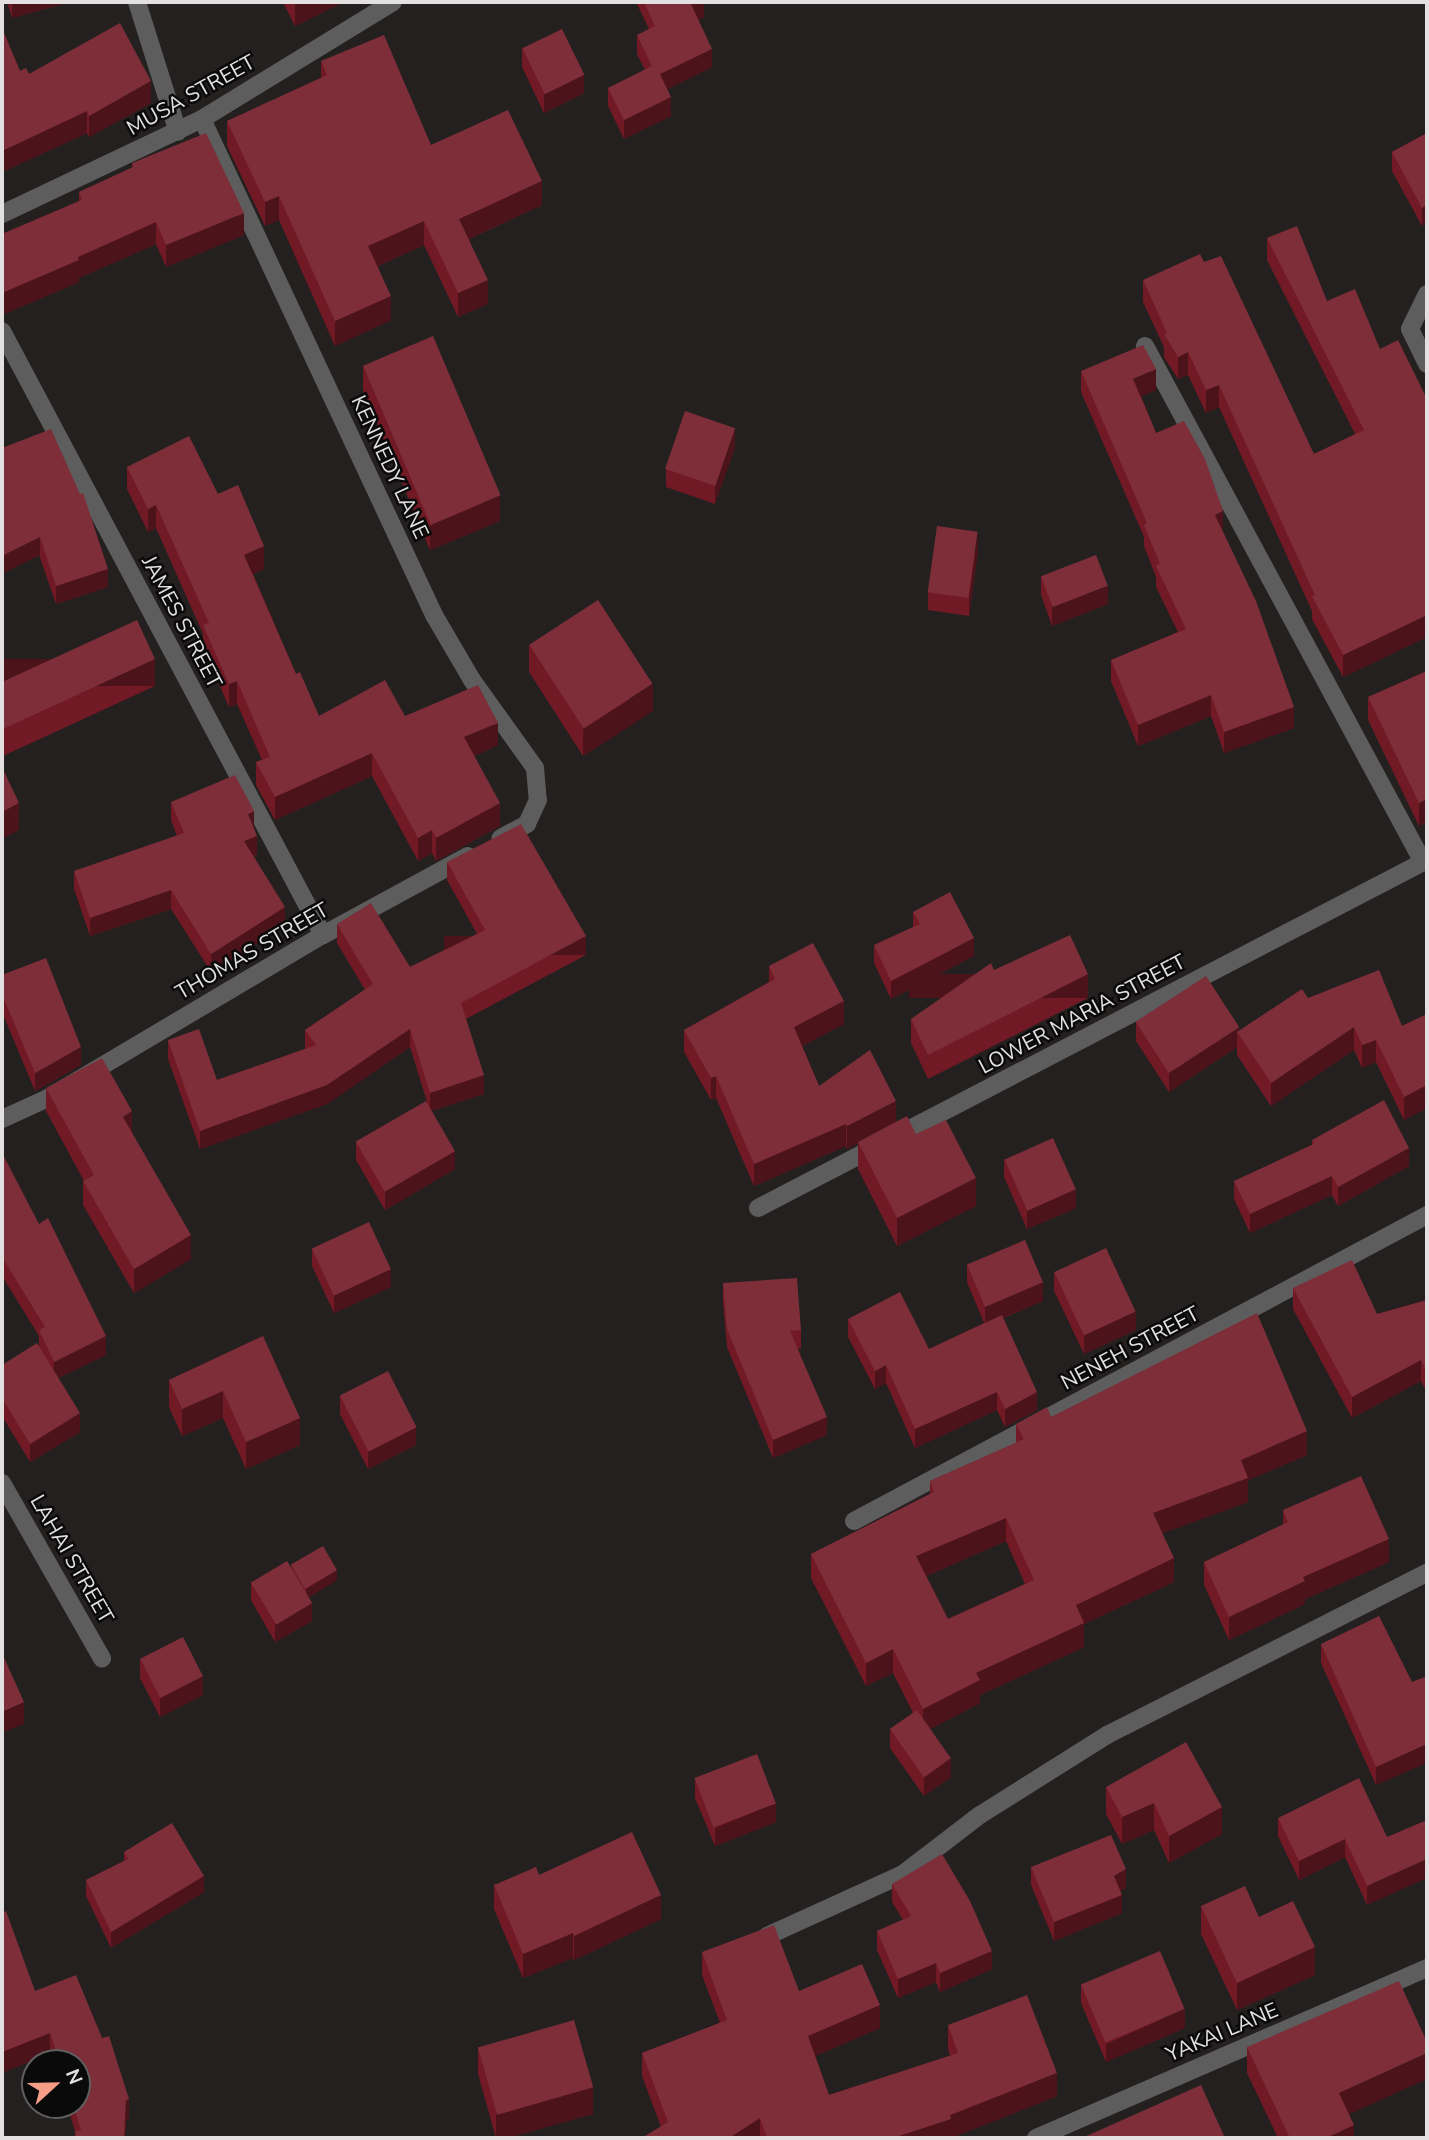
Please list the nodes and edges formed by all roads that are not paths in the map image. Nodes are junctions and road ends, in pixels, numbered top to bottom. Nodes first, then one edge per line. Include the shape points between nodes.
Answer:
1 (137, 2) edge
2 (393, 2) edge
3 (202, 119) junction
4 (178, 132) junction
5 (2, 214) edge
6 (1427, 294) edge
7 (2, 331) edge
8 (1145, 346) edge
9 (1427, 365) edge
10 (527, 824) joint
11 (1425, 861) edge
12 (323, 935) junction
13 (2, 1119) edge
14 (758, 1209) dead end
15 (1427, 1215) edge
16 (2, 1483) edge
17 (854, 1521) dead end
18 (1427, 1573) edge
19 (102, 1658) dead end
20 (767, 1936) edge
21 (1425, 1974) edge
22 (1035, 2138) edge

1 - 4 street
2 - 3 street, MUSA STREET
3 - 4 street, MUSA STREET
3 - 10 street, KENNEDY LANE via 434,615 472,680 535,768 538,800
4 - 5 street, MUSA STREET
6 - 9 street via 1410,329
7 - 12 street, JAMES STREET
8 - 11 street
10 - 12 street, THOMAS STREET
11 - 14 street, LOWER MARIA STREET
12 - 13 street, THOMAS STREET via 48,1098
15 - 17 street, NENEH STREET
16 - 19 street, LAHAI STREET
18 - 20 street via 1107,1735 980,1815 903,1874
21 - 22 street, YAKAI LANE

